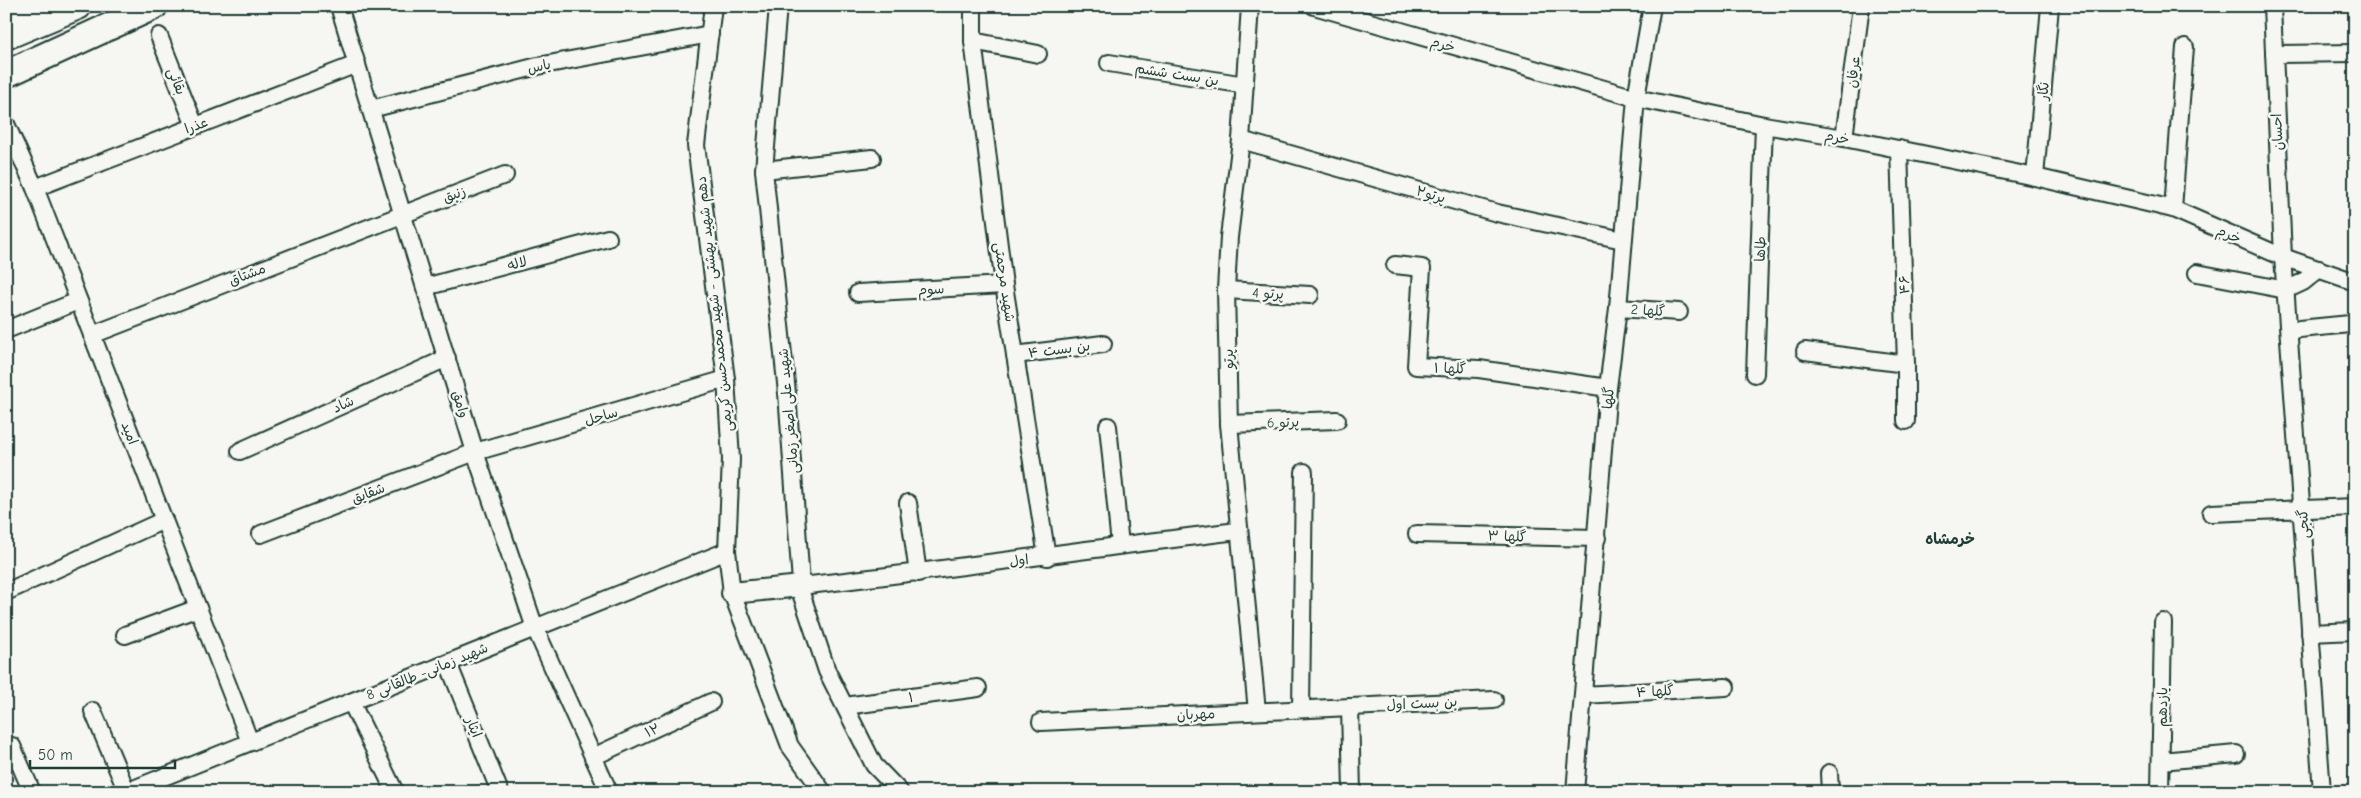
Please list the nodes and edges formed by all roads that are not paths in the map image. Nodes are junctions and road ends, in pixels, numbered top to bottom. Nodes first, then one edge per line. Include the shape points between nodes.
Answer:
1 (26, 6) edge
2 (78, 6) edge
3 (154, 6) edge
4 (339, 6) edge
5 (713, 6) edge
6 (778, 6) edge
7 (973, 6) edge
8 (1250, 6) edge
9 (1314, 6) edge
10 (1652, 6) edge
11 (1861, 6) edge
12 (2050, 6) edge
13 (2272, 6) edge
14 (1342, 11) edge
15 (6, 14) edge
16 (710, 34) junction
17 (6, 36) edge
18 (158, 36) dead end
19 (973, 41) junction
20 (2186, 47) dead end
21 (2355, 53) edge
22 (1038, 54) dead end
23 (2274, 54) junction
24 (1109, 63) dead end
25 (357, 64) junction
26 (6, 74) edge
27 (1245, 85) junction
28 (1636, 98) junction
29 (371, 109) junction
30 (6, 124) edge
31 (1764, 125) junction
32 (195, 126) junction
33 (1844, 138) junction
34 (1241, 140) junction
35 (1899, 149) junction
36 (872, 158) dead end
37 (764, 170) junction
38 (505, 175) dead end
39 (2035, 177) junction
40 (35, 188) junction
41 (2172, 209) junction
42 (403, 214) junction
43 (608, 238) dead end
44 (1623, 240) junction
45 (2283, 257) junction
46 (1395, 265) dead end
47 (2319, 270) junction
48 (2197, 273) dead end
49 (2355, 282) edge
50 (1004, 285) junction
51 (425, 287) junction
52 (1226, 290) junction
53 (2286, 290) junction
54 (858, 293) dead end
55 (1310, 295) dead end
56 (78, 302) junction
57 (1618, 308) junction
58 (1679, 312) dead end
59 (2350, 324) dead end
60 (6, 330) edge
61 (2289, 330) junction
62 (92, 335) junction
63 (1103, 344) dead end
64 (1805, 351) dead end
65 (1015, 355) junction
66 (447, 358) junction
67 (1906, 364) junction
68 (1755, 374) dead end
69 (726, 379) junction
70 (1608, 388) junction
71 (1337, 420) dead end
72 (1906, 421) dead end
73 (1229, 424) junction
74 (1108, 426) dead end
75 (240, 451) dead end
76 (475, 452) junction
77 (1304, 472) dead end
78 (908, 502) dead end
79 (2355, 507) edge
80 (2302, 509) junction
81 (2211, 512) dead end
82 (164, 520) junction
83 (1238, 531) junction
84 (260, 534) dead end
85 (1417, 534) dead end
86 (1597, 538) junction
87 (1120, 545) junction
88 (728, 551) junction
89 (1047, 557) junction
90 (918, 573) junction
91 (801, 586) junction
92 (6, 592) edge
93 (732, 593) junction
94 (198, 608) junction
95 (2163, 622) dead end
96 (536, 628) junction
97 (2355, 631) edge
98 (2310, 633) junction
99 (125, 635) dead end
100 (448, 663) junction
101 (1726, 687) dead end
102 (978, 688) dead end
103 (1583, 695) junction
104 (1494, 700) dead end
105 (351, 702) junction
106 (711, 702) dead end
107 (845, 706) junction
108 (1350, 707) junction
109 (1301, 709) junction
110 (93, 710) dead end
111 (1257, 712) junction
112 (1041, 722) dead end
113 (250, 742) junction
114 (12, 746) dead end
115 (2236, 754) dead end
116 (593, 757) junction
117 (2161, 760) junction
118 (1829, 773) dead end
119 (32, 792) edge
120 (126, 792) edge
121 (395, 792) edge
122 (500, 792) edge
123 (609, 792) edge
124 (822, 792) edge
125 (900, 792) edge
126 (1352, 792) edge
127 (1575, 792) edge
128 (1830, 792) edge
129 (2160, 792) edge
130 (2322, 792) edge

1 - 15 main road
2 - 17 main road
3 - 26 main road
4 - 25 street, وامق
5 - 16 street, دهم شهید بهشتی - شهید محمدحسن کریمی
6 - 37 street, شهید علی اصغر زمانی
7 - 19 street, شهید مرحمتی
8 - 27 street, پرتو
9 - 14 street, خرم
10 - 28 street, گلها
11 - 33 street, عرفان
12 - 39 street, نگار
13 - 23 street, احسان
14 - 28 street, خرم
16 - 29 street, یاس via 538,66
16 - 69 street, دهم شهید بهشتی - شهید محمدحسن کریمی via 696,145
18 - 32 street, بقائی
19 - 22 street
19 - 50 street, شهید مرحمتی
20 - 41 street
21 - 23 street
23 - 45 street, احسان
24 - 27 street, بن بست ششم
25 - 29 street, وامق
25 - 32 street, عذرا
27 - 34 street, پرتو
28 - 31 street, خرم
28 - 44 street, گلها
29 - 42 street, وامق
30 - 40 street, امید
31 - 33 street, خرم
31 - 68 street, طاها
32 - 40 street, عذرا
33 - 35 street, خرم
34 - 44 street, پرتو۲ via 1497,213
34 - 52 street, پرتو
35 - 39 street, خرم
35 - 67 street, ۴۶
36 - 37 street
37 - 91 street, شهید علی اصغر زمانی via 788,393
38 - 42 street, زنبق
39 - 41 street, خرم
40 - 56 street, امید
41 - 45 street, خرم
42 - 51 street, وامق
42 - 62 street, مشتاق
43 - 51 street, لاله
44 - 57 street, گلها
45 - 47 street, خرم
45 - 53 street, گنجی
46 - 70 street, گلها ۱ via 1422,268 1416,366 1479,369
47 - 49 street, خرم
47 - 53 street
48 - 53 street
50 - 54 street, سوم
50 - 65 street, شهید مرحمتی
51 - 66 street, وامق
52 - 55 street, پرتو 4
52 - 73 street, پرتو
53 - 61 street, گنجی
56 - 60 street
56 - 62 street, امید
57 - 58 street, گلها 2
57 - 70 street, گلها
59 - 61 street
61 - 80 street, گنجی
62 - 82 street, امید
63 - 65 street, بن بست ۴
64 - 67 street
65 - 89 street, شهید مرحمتی
66 - 75 street, شاد
66 - 76 street, وامق
67 - 72 street, ۴۶
69 - 76 street, ساحل
69 - 88 street, دهم شهید بهشتی - شهید محمدحسن کریمی via 731,459
70 - 86 street, گلها
71 - 73 street, پرتو 6
73 - 83 street, پرتو
74 - 87 street
76 - 84 street, شقایق
76 - 96 street, وامق
77 - 109 street
78 - 90 street
79 - 80 street
80 - 81 street
80 - 98 street, گنجی
82 - 92 street
82 - 94 street, امید
83 - 87 street, اول
83 - 111 street, پرتو
85 - 86 street, گلها ۳
86 - 103 street, گلها
87 - 89 street, اول
88 - 93 street, دهم شهید بهشتی - شهید محمدحسن کریمی
88 - 96 street, شهید زمانی- طالقانی 8
89 - 90 street, اول
90 - 91 street, اول
91 - 93 street
91 - 107 street, شهید علی اصغر زمانی via 827,671
93 - 124 street, دهم شهید بهشتی - شهید محمدحسن کریمی via 790,746
94 - 99 street
94 - 113 street, امید
95 - 117 street, یازدهم
96 - 100 street, شهید زمانی- طالقانی 8
96 - 116 street, وامق
97 - 98 street
98 - 130 street, گنجی
100 - 105 street, شهید زمانی- طالقانی 8
100 - 122 street, ایثار
101 - 103 street, گلها ۴
102 - 107 street, ۱
103 - 127 street, گلها
104 - 108 street, بن بست اول
105 - 113 street, شهید زمانی- طالقانی 8
105 - 121 street
106 - 116 street, ۱۲
107 - 125 street, شهید علی اصغر زمانی via 874,766
108 - 109 street, مهربان
108 - 126 street
109 - 111 street, مهربان
110 - 120 street
111 - 112 street, مهربان
113 - 120 street, شهید زمانی- طالقانی 8
114 - 119 street
115 - 117 street
116 - 123 street, وامق
117 - 129 street, یازدهم
118 - 128 street

